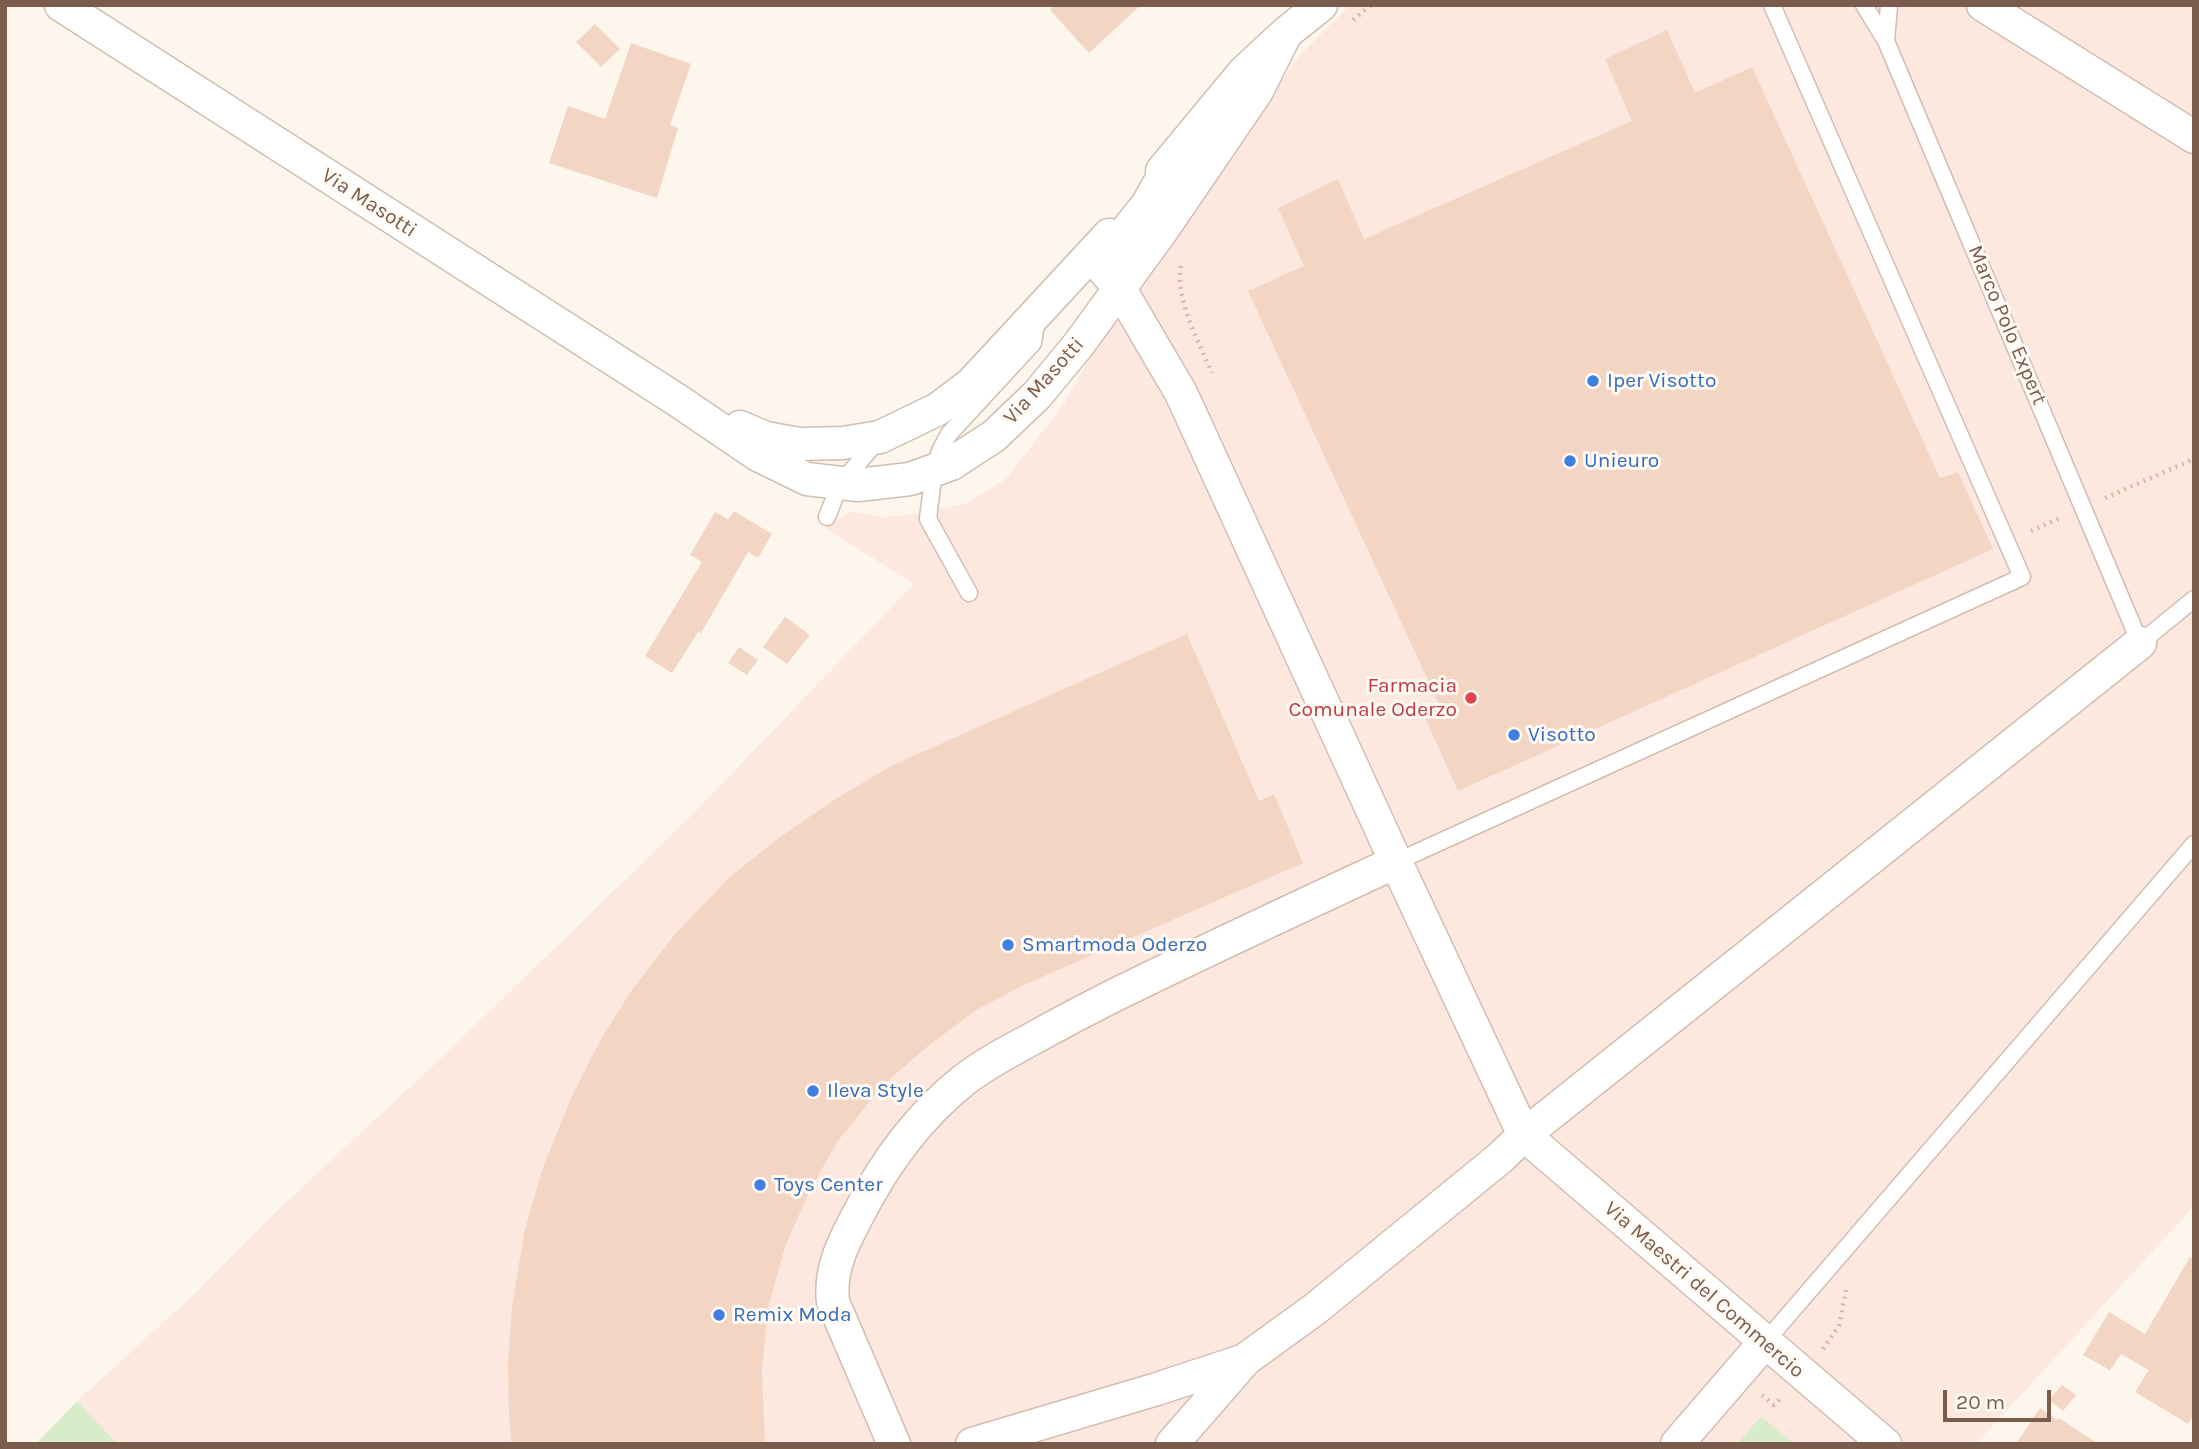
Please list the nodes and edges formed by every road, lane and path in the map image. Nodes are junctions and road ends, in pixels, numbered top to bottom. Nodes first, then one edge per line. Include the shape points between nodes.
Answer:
1 (61, 5) edge
2 (1321, 5) edge
3 (1371, 5) edge
4 (1772, 5) edge
5 (1864, 5) edge
6 (1889, 5) edge
7 (1983, 5) edge
8 (1347, 27) dead end
9 (1286, 33) junction
10 (1886, 41) junction
11 (2194, 137) edge
12 (1174, 157) junction
13 (1181, 263) dead end
14 (1121, 289) junction
15 (1038, 313) junction
16 (1181, 393) junction
17 (677, 400) junction
18 (880, 437) junction
19 (934, 470) junction
20 (839, 484) junction
21 (827, 517) dead end
22 (969, 593) dead end
23 (2194, 599) edge
24 (2140, 643) junction
25 (2194, 844) edge
26 (1396, 862) junction
27 (1524, 1135) junction
28 (1853, 1280) dead end
29 (1765, 1342) junction
30 (1247, 1359) junction
31 (1737, 1374) junction
32 (1803, 1374) junction
33 (894, 1444) edge
34 (972, 1444) edge
35 (1172, 1444) edge
36 (1677, 1444) edge
37 (1885, 1444) edge

1 - 17 street, Via Masotti
2 - 9 street, Via Masotti
3 - 8 path
4 - 26 lane via 2022,577
5 - 10 lane
6 - 10 lane, Marco Polo Expert
7 - 11 street
9 - 12 street, Via Masotti via 1244,72
9 - 14 street, Via Masotti via 1256,91
10 - 24 lane, Marco Polo Expert
12 - 14 street via 1147,205 1104,259 1103,269
12 - 15 street, Via Masotti
13 - 16 path via 1183,300 1214,379
14 - 16 street
14 - 19 street, Via Masotti via 1037,395 994,436
15 - 18 street, Via Masotti via 971,384 938,409
15 - 19 lane via 1034,343 948,434
16 - 26 street
17 - 18 street, Via Masotti via 766,438 799,444
17 - 20 street, Via Masotti via 758,455 807,478
18 - 20 lane
19 - 20 street, Via Masotti via 910,479
19 - 22 lane via 928,519
20 - 21 lane
23 - 24 lane
24 - 27 street
25 - 29 lane
26 - 27 street
26 - 33 street via 1145,980 1006,1053 965,1079 896,1150 840,1250 831,1286 833,1303
27 - 29 street, Via Maestri del Commercio
27 - 30 street via 1315,1309
28 - 32 path via 1846,1289 1839,1326
29 - 31 street
29 - 32 street, Via Maestri del Commercio
30 - 34 street
30 - 35 street
31 - 32 path via 1774,1405
31 - 36 street
32 - 37 street, Via Maestri del Commercio

